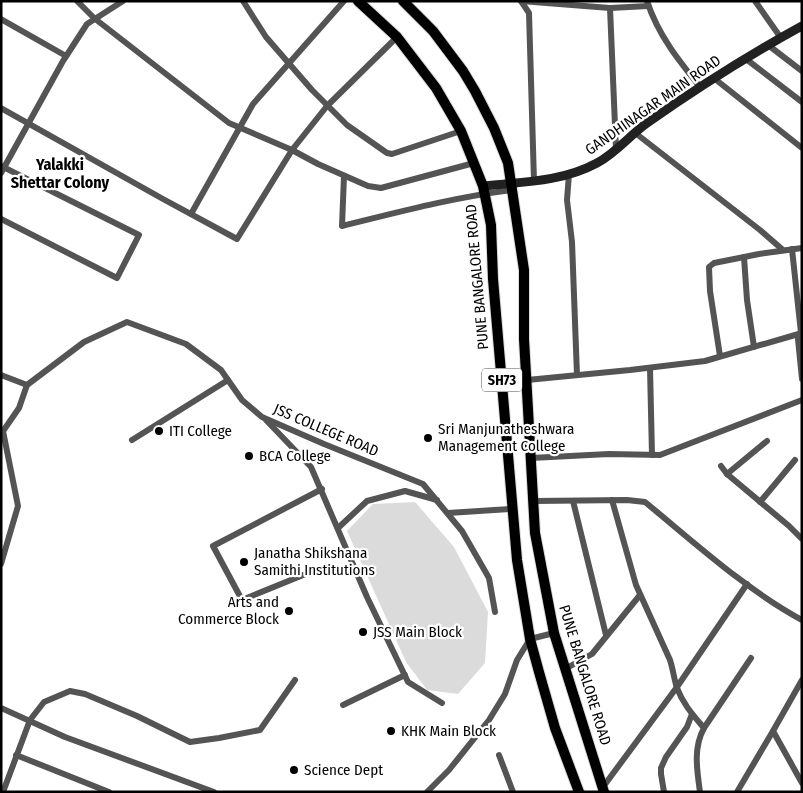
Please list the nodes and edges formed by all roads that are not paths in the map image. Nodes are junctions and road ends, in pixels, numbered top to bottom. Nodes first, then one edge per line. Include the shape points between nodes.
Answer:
1 (77, 1) edge
2 (123, 1) edge
3 (243, 1) edge
4 (344, 1) edge
5 (358, 1) edge
6 (404, 1) edge
7 (521, 1) edge
8 (755, 1) edge
9 (546, 2) edge
10 (647, 4) edge
11 (610, 8) junction
12 (94, 18) junction
13 (1, 19) edge
14 (802, 26) edge
15 (396, 37) junction
16 (781, 38) junction
17 (768, 45) junction
18 (66, 56) junction
19 (746, 59) junction
20 (288, 63) junction
21 (802, 71) edge
22 (715, 79) junction
23 (701, 88) junction
24 (802, 102) edge
25 (327, 106) junction
26 (1, 108) edge
27 (28, 124) junction
28 (240, 128) junction
29 (461, 131) junction
30 (634, 132) junction
31 (802, 148) edge
32 (616, 149) junction
33 (292, 150) junction
34 (474, 163) junction
35 (2, 169) edge
36 (569, 174) junction
37 (344, 176) junction
38 (534, 181) junction
39 (512, 187) junction
40 (483, 190) junction
41 (191, 214) junction
42 (1, 219) edge
43 (802, 248) edge
44 (792, 249) junction
45 (783, 250) junction
46 (744, 257) junction
47 (802, 333) edge
48 (754, 347) junction
49 (720, 356) junction
50 (650, 368) junction
51 (1, 375) edge
52 (577, 375) junction
53 (802, 379) edge
54 (228, 380) junction
55 (527, 380) junction
56 (27, 385) junction
57 (802, 400) edge
58 (262, 417) junction
59 (2, 432) edge
60 (132, 440) dead end
61 (767, 441) dead end
62 (652, 455) junction
63 (531, 458) junction
64 (795, 460) dead end
65 (721, 466) dead end
66 (728, 474) junction
67 (322, 489) junction
68 (436, 500) junction
69 (612, 500) junction
70 (534, 501) junction
71 (573, 501) junction
72 (760, 502) junction
73 (511, 509) junction
74 (448, 513) junction
75 (338, 528) junction
76 (802, 540) edge
77 (1, 564) edge
78 (313, 571) dead end
79 (747, 584) junction
80 (640, 595) junction
81 (495, 612) dead end
82 (802, 620) edge
83 (554, 633) junction
84 (606, 635) junction
85 (530, 640) junction
86 (751, 658) dead end
87 (565, 669) junction
88 (405, 676) junction
89 (295, 680) dead end
90 (802, 680) edge
91 (677, 686) junction
92 (442, 703) dead end
93 (342, 705) dead end
94 (1, 708) edge
95 (692, 714) junction
96 (30, 720) junction
97 (704, 728) junction
98 (773, 731) junction
99 (16, 755) junction
100 (499, 755) dead end
101 (802, 783) edge
102 (604, 789) edge
103 (4, 791) edge
104 (109, 792) edge
105 (214, 792) edge
106 (427, 792) edge
107 (513, 792) edge
108 (579, 792) edge
109 (664, 792) edge
110 (700, 792) edge
111 (737, 792) edge

1 - 12 street
2 - 12 street
3 - 20 street via 266,37
4 - 20 street
5 - 15 main road, PUNE BANGALORE ROAD / SH73
6 - 39 main road, PUNE BANGALORE ROAD / SH73 via 433,32 475,91 508,163
7 - 9 street
7 - 38 street via 529,13
8 - 16 street
9 - 11 street
10 - 11 street
10 - 23 street via 652,19 674,55
11 - 32 street
12 - 18 street via 86,24
12 - 28 street via 229,123
13 - 18 street
14 - 16 street, GANDHINAGAR MAIN ROAD
15 - 25 street
15 - 29 main road, PUNE BANGALORE ROAD / SH73 via 436,88
16 - 17 street, GANDHINAGAR MAIN ROAD
17 - 19 street, GANDHINAGAR MAIN ROAD
17 - 21 street
18 - 27 street
19 - 22 street, GANDHINAGAR MAIN ROAD
19 - 24 street
20 - 25 street
20 - 28 street via 253,104
22 - 23 street, GANDHINAGAR MAIN ROAD
22 - 31 street
23 - 30 street, GANDHINAGAR MAIN ROAD
25 - 29 street via 363,137 392,154
25 - 33 street
26 - 27 street
27 - 35 street
27 - 41 street
28 - 33 street
28 - 41 street
29 - 34 main road, PUNE BANGALORE ROAD / SH73
30 - 32 street, GANDHINAGAR MAIN ROAD
30 - 45 street
32 - 36 street, GANDHINAGAR MAIN ROAD via 598,163
33 - 37 street
33 - 41 street via 238,239
34 - 37 street via 381,188
34 - 40 main road, PUNE BANGALORE ROAD / SH73
35 - 42 street via 139,235 117,278
36 - 38 street, GANDHINAGAR MAIN ROAD
36 - 52 street via 567,200
37 - 40 street via 342,226
38 - 39 street, GANDHINAGAR MAIN ROAD
39 - 40 street, GANDHINAGAR MAIN ROAD
39 - 55 main road, PUNE BANGALORE ROAD / SH73 via 524,270
40 - 73 main road, PUNE BANGALORE ROAD / SH73 via 490,225
43 - 44 street
44 - 45 street
44 - 47 street
45 - 46 street
46 - 48 street
46 - 49 street via 709,267
47 - 48 street
47 - 53 street via 798,339
48 - 49 street
49 - 50 street
50 - 52 street
50 - 62 street
51 - 56 street
52 - 55 street
54 - 56 street, JSS COLLEGE ROAD via 221,370 186,344 127,322 84,342
54 - 58 street, JSS COLLEGE ROAD via 242,400
54 - 60 street
55 - 63 main road, PUNE BANGALORE ROAD / SH73
56 - 59 street via 19,408
57 - 62 street via 660,456
58 - 67 street via 311,467
58 - 68 street, JSS COLLEGE ROAD via 423,484
59 - 77 street via 18,506
61 - 66 street
62 - 63 street
63 - 70 main road, PUNE BANGALORE ROAD / SH73
64 - 72 street
65 - 66 street
66 - 72 street
67 - 75 street
67 - 78 street via 213,546 242,600
68 - 74 street, JSS COLLEGE ROAD
68 - 75 street via 405,491 367,501
69 - 71 street
69 - 79 street via 645,502
69 - 80 street
70 - 71 street
70 - 83 main road, PUNE BANGALORE ROAD / SH73 via 535,533
71 - 84 street
72 - 76 street
73 - 74 street
73 - 85 main road, PUNE BANGALORE ROAD / SH73
74 - 81 street, JSS COLLEGE ROAD via 462,530 489,578
75 - 88 street
79 - 82 street via 779,608
79 - 91 street
80 - 84 street
80 - 91 street via 670,660
83 - 85 street
83 - 87 main road, PUNE BANGALORE ROAD / SH73
84 - 87 street via 592,654
85 - 106 street via 516,660 505,694 489,720 450,770
85 - 108 main road, PUNE BANGALORE ROAD / SH73 via 555,728
86 - 97 street
87 - 102 main road, PUNE BANGALORE ROAD / SH73
88 - 92 street via 408,682
88 - 93 street
89 - 96 street via 260,730 220,738 190,742 137,716 70,691 44,702
90 - 98 street
91 - 95 street
91 - 102 street
94 - 96 street
95 - 97 street
95 - 109 street via 688,727 661,768
96 - 99 street
96 - 105 street via 66,737
97 - 110 street via 697,752
98 - 101 street
98 - 111 street
99 - 103 street
99 - 104 street
100 - 107 street

